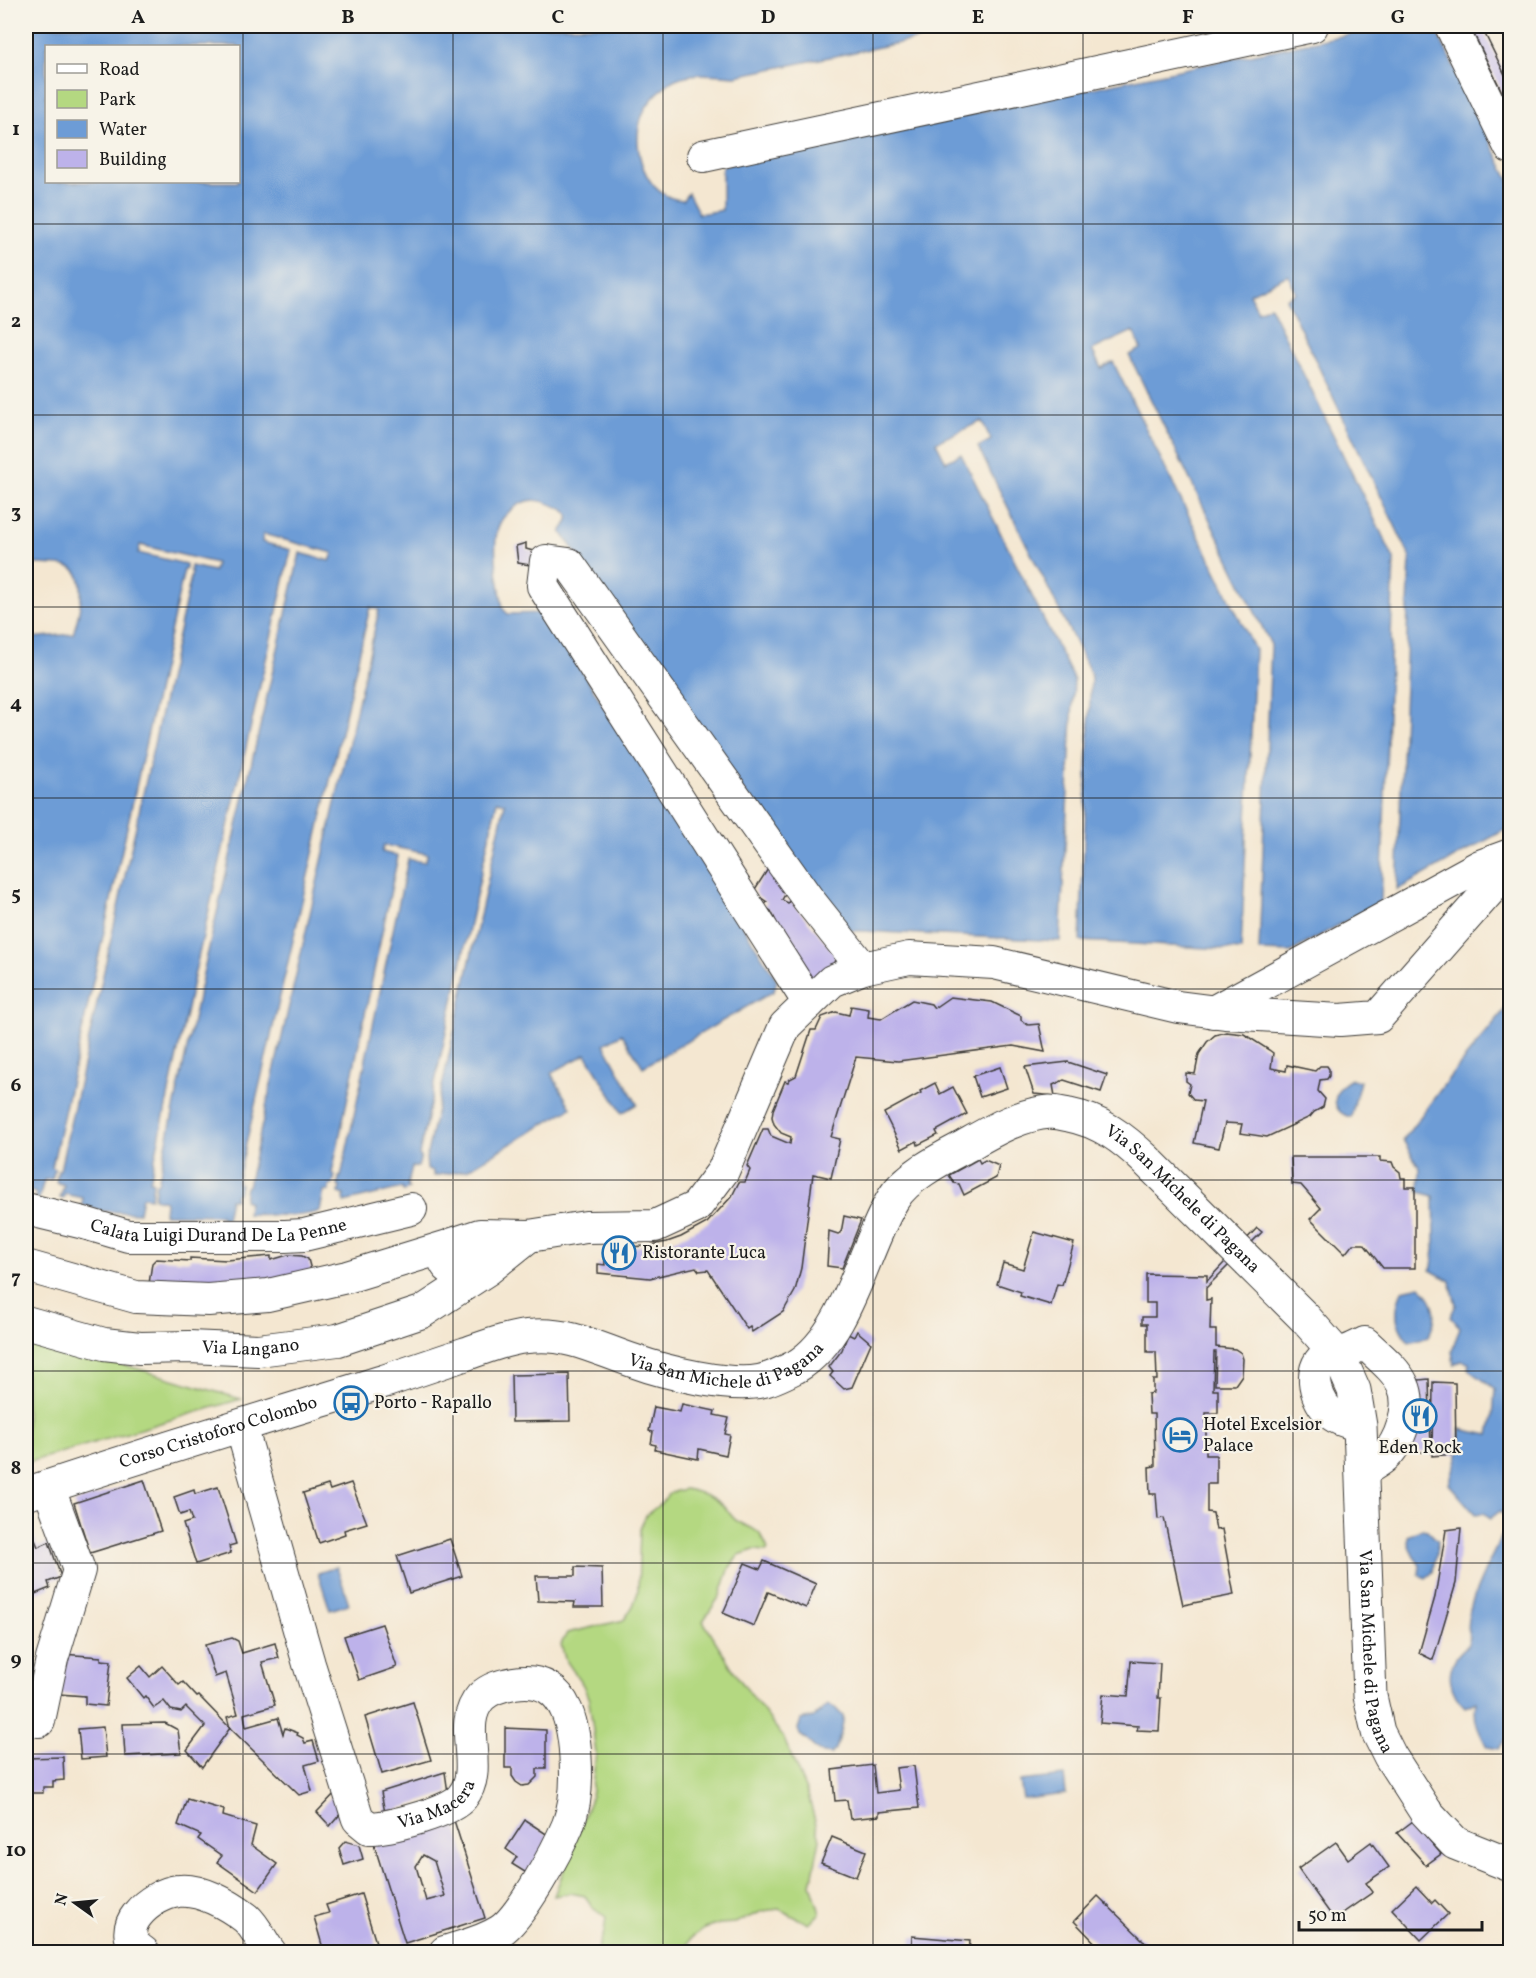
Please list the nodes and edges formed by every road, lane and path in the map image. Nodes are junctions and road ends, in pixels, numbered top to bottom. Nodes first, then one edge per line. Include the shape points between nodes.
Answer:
1 (1312, 26) edge
2 (1451, 26) edge
3 (1510, 147) edge
4 (703, 156) dead end
5 (1510, 855) edge
6 (1510, 867) edge
7 (863, 968) junction
8 (809, 1003) junction
9 (1213, 1012) junction
10 (26, 1209) edge
11 (411, 1209) dead end
12 (26, 1266) edge
13 (461, 1266) junction
14 (26, 1322) edge
15 (550, 1335) joint
16 (1334, 1351) junction
17 (241, 1426) junction
18 (1363, 1471) junction
19 (37, 1490) edge
20 (39, 1720) dead end
21 (1510, 1865) edge
22 (143, 1953) edge
23 (270, 1953) edge
24 (445, 1953) edge

1 - 4 street
2 - 3 street
5 - 9 street via 1480,866
6 - 9 street via 1378,1017 1340,1020
7 - 8 street via 832,981
7 - 8 street via 808,899 569,564 546,561 543,586
7 - 9 street via 909,958 994,963
8 - 13 street, Via Langano via 785,1026 723,1171 696,1207 655,1226 586,1227 529,1236
10 - 11 street, Calata Luigi Durand De La Penne via 128,1236 304,1235
12 - 13 street via 136,1297 208,1300 268,1295 347,1277
13 - 14 street, Via Langano via 422,1312 338,1340 258,1350 140,1348 104,1344
15 - 16 main road, Via San Michele di Pagana via 590,1344 660,1369 740,1382 762,1381 798,1365 820,1346 838,1320 894,1195 928,1166 969,1144 1010,1123 1051,1112 1087,1118 1128,1143
15 - 17 main road, Corso Cristoforo Colombo via 519,1337
16 - 18 main road, Via San Michele di Pagana via 1354,1390
16 - 18 street via 1343,1352 1365,1343 1395,1371 1404,1387 1406,1415 1398,1438 1383,1458
17 - 19 main road, Corso Cristoforo Colombo
17 - 24 street, Via Macera via 358,1819 369,1828 384,1828 443,1810 462,1798 470,1783 469,1725 474,1708 482,1696 496,1687 534,1682 556,1692 565,1709 574,1733 576,1755 576,1794 569,1824 527,1899 502,1930
18 - 21 main road, Via San Michele di Pagana via 1370,1696 1378,1732 1426,1812 1455,1843
19 - 20 street via 79,1570 52,1659
22 - 23 street via 134,1947 131,1935 134,1917 146,1904 178,1891 221,1901 248,1920

